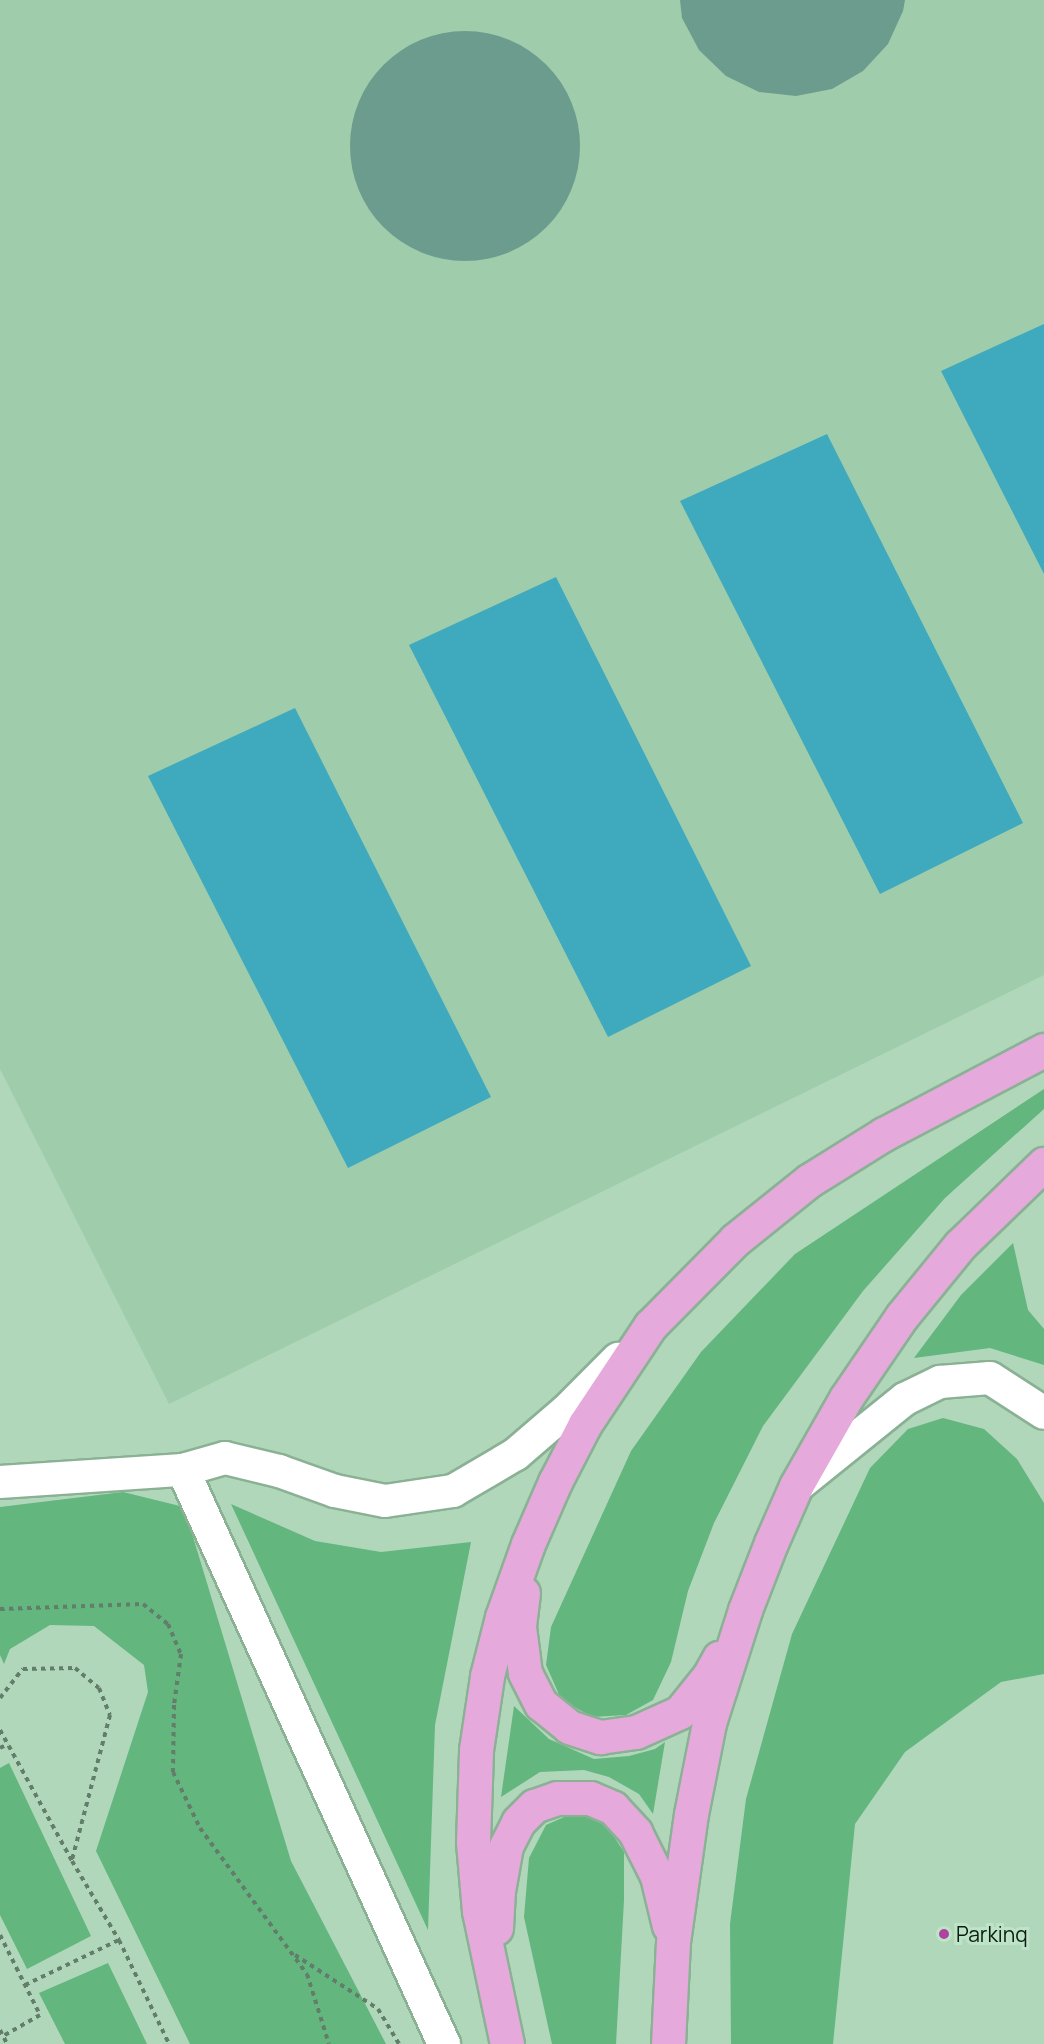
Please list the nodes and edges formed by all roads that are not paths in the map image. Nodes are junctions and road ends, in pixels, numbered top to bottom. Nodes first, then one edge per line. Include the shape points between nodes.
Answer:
1 (1044, 1050) edge
2 (1044, 1164) edge
3 (650, 1326) junction
4 (1044, 1413) edge
5 (183, 1470) junction
6 (0, 1482) edge
7 (796, 1486) junction
8 (528, 1544) junction
9 (745, 1610) junction
10 (673, 1942) junction
11 (493, 1975) junction
12 (444, 2044) edge
13 (507, 2044) edge
14 (668, 2044) edge

1 - 3 main road via 884,1134 810,1180 735,1240
2 - 7 main road via 960,1245 902,1316 846,1398
3 - 5 lane via 566,1411 516,1454 453,1491 385,1501 335,1491 279,1471 225,1458
3 - 8 main road via 585,1424
4 - 7 lane via 990,1378 940,1382 905,1399
5 - 6 lane
5 - 12 lane
7 - 9 main road
8 - 9 main road via 519,1627 525,1673 541,1704 569,1727 600,1737 636,1732 680,1712 709,1676
8 - 11 main road via 502,1617 487,1676 476,1750 473,1842 479,1911
9 - 10 main road via 709,1723 691,1814
10 - 11 main road via 657,1876 634,1832 613,1808 590,1798 557,1798 534,1806 518,1822 506,1846 498,1891
10 - 14 main road
11 - 13 main road

